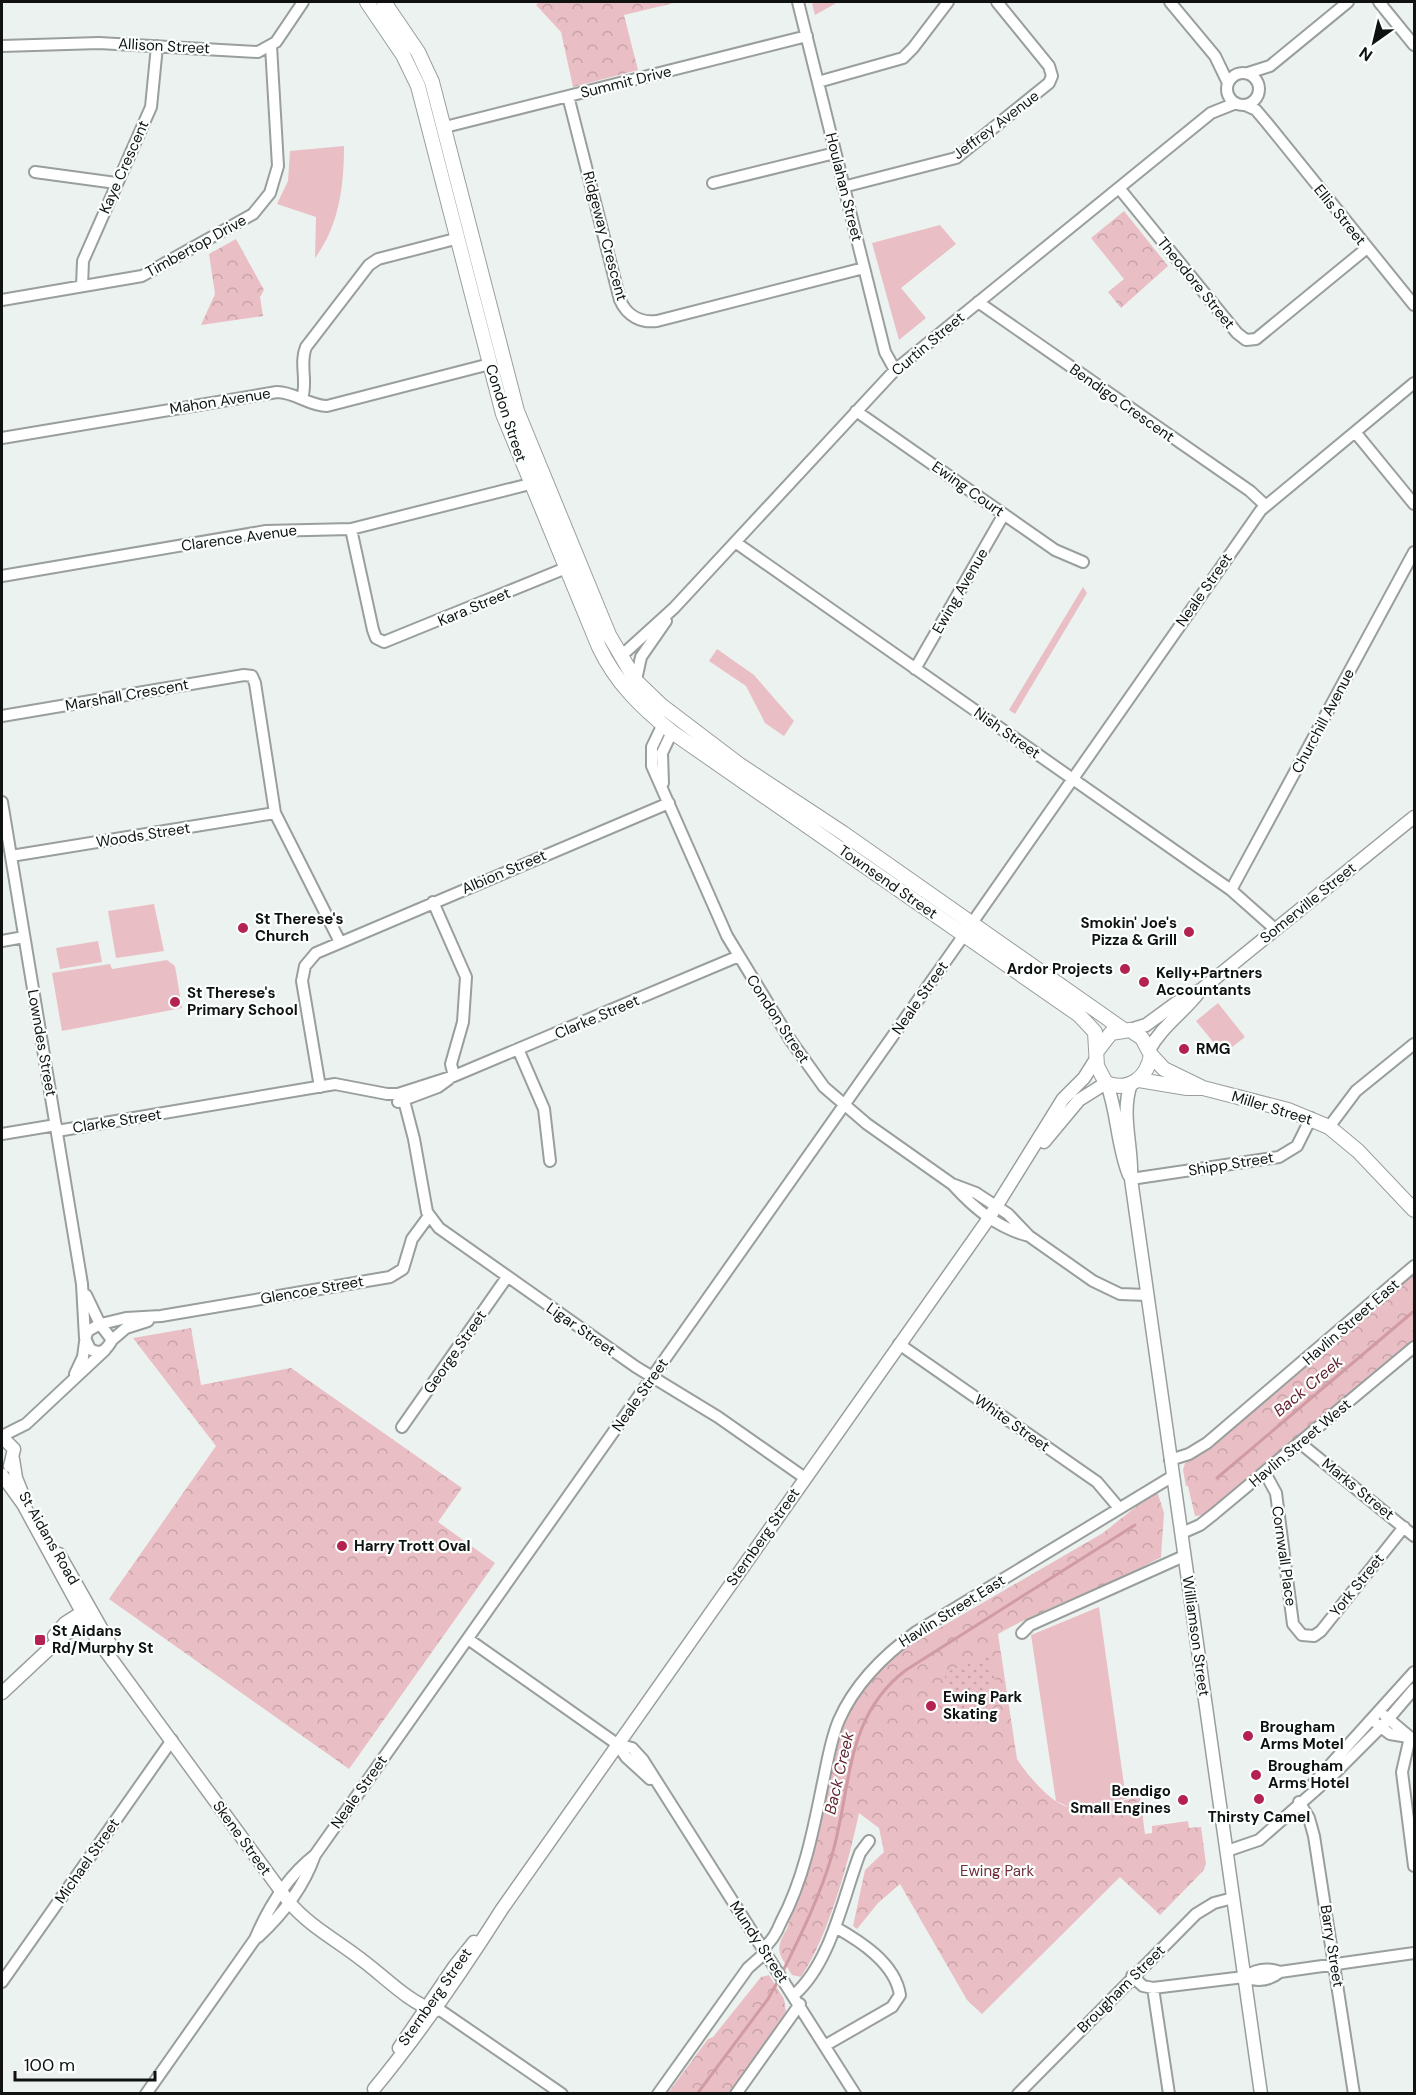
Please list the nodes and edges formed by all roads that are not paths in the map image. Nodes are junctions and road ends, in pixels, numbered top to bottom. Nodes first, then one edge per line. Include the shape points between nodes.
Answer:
1 (303, 2) edge
2 (367, 2) edge
3 (798, 2) edge
4 (948, 2) edge
5 (997, 2) edge
6 (1170, 2) edge
7 (1348, 2) edge
8 (1379, 2) edge
9 (389, 3) edge
10 (807, 36) junction
11 (1414, 45) edge
12 (2, 46) edge
13 (157, 46) junction
14 (271, 46) junction
15 (1215, 56) junction
16 (1270, 66) junction
17 (1246, 73) junction
18 (818, 82) junction
19 (1228, 86) junction
20 (1259, 92) junction
21 (568, 96) junction
22 (1241, 104) junction
23 (1211, 113) junction
24 (1268, 123) junction
25 (444, 127) junction
26 (835, 153) junction
27 (35, 172) dead end
28 (116, 183) junction
29 (713, 183) dead end
30 (843, 187) junction
31 (1119, 188) junction
32 (459, 238) junction
33 (1367, 248) junction
34 (864, 268) junction
35 (82, 286) junction
36 (2, 300) edge
37 (978, 302) junction
38 (1414, 305) edge
39 (497, 362) junction
40 (895, 370) junction
41 (1414, 382) edge
42 (302, 398) junction
43 (856, 411) junction
44 (1354, 432) junction
45 (2, 438) edge
46 (544, 478) junction
47 (530, 484) junction
48 (1414, 504) edge
49 (1265, 505) junction
50 (1004, 514) junction
51 (351, 529) junction
52 (735, 542) junction
53 (1414, 552) edge
54 (1083, 562) dead end
55 (566, 568) junction
56 (2, 576) edge
57 (674, 608) junction
58 (620, 657) junction
59 (915, 669) junction
60 (636, 681) junction
61 (2, 716) edge
62 (675, 716) joint
63 (667, 728) junction
64 (1072, 779) junction
65 (2, 801) edge
66 (669, 803) junction
67 (275, 813) junction
68 (1414, 817) edge
69 (11, 856) junction
70 (1232, 890) junction
71 (433, 902) junction
72 (968, 929) junction
73 (1275, 929) junction
74 (24, 937) junction
75 (2, 941) edge
76 (340, 942) junction
77 (739, 956) junction
78 (1202, 989) junction
79 (1127, 1030) junction
80 (1413, 1047) edge
81 (518, 1050) junction
82 (1150, 1053) junction
83 (1096, 1055) junction
84 (454, 1076) junction
85 (1135, 1082) junction
86 (1106, 1083) junction
87 (320, 1087) junction
88 (1203, 1088) junction
89 (406, 1095) junction
90 (844, 1106) junction
91 (1311, 1118) junction
92 (1329, 1127) junction
93 (56, 1128) junction
94 (2, 1134) edge
95 (550, 1161) dead end
96 (1024, 1166) junction
97 (1131, 1179) junction
98 (952, 1184) junction
99 (997, 1206) junction
100 (1414, 1210) edge
101 (429, 1216) junction
102 (989, 1218) junction
103 (1029, 1236) junction
104 (1414, 1266) edge
105 (507, 1277) junction
106 (82, 1284) junction
107 (1147, 1295) junction
108 (160, 1317) junction
109 (101, 1324) junction
110 (85, 1340) junction
111 (112, 1340) junction
112 (899, 1344) junction
113 (1414, 1347) edge
114 (105, 1350) junction
115 (652, 1377) junction
116 (71, 1379) junction
117 (26, 1424) junction
118 (402, 1427) dead end
119 (2, 1436) edge
120 (1300, 1443) junction
121 (13, 1454) junction
122 (1170, 1460) junction
123 (2, 1473) edge
124 (1265, 1473) junction
125 (1173, 1476) junction
126 (805, 1478) junction
127 (1119, 1508) junction
128 (1404, 1527) junction
129 (1182, 1533) junction
130 (1414, 1536) edge
131 (1184, 1556) junction
132 (87, 1613) junction
133 (1022, 1633) dead end
134 (1306, 1636) joint
135 (468, 1639) junction
136 (1414, 1672) edge
137 (1414, 1689) edge
138 (2, 1693) edge
139 (1375, 1715) junction
140 (1385, 1723) junction
141 (1412, 1737) edge
142 (172, 1740) junction
143 (617, 1744) junction
144 (1299, 1802) junction
145 (869, 1841) dead end
146 (1413, 1845) edge
147 (1227, 1851) junction
148 (1414, 1866) edge
149 (285, 1897) junction
150 (1233, 1898) junction
151 (835, 1927) junction
152 (764, 1950) junction
153 (1414, 1953) edge
154 (1335, 1963) junction
155 (1132, 1977) junction
156 (1244, 1977) junction
157 (2, 1982) edge
158 (1153, 1988) junction
159 (797, 2000) junction
160 (432, 2007) junction
161 (826, 2045) junction
162 (549, 2090) edge
163 (372, 2091) edge
164 (146, 2094) edge
165 (562, 2094) edge
166 (658, 2094) edge
167 (736, 2094) edge
168 (855, 2094) edge
169 (1018, 2094) edge
170 (1169, 2094) edge
171 (1261, 2094) edge
172 (1354, 2094) edge

1 - 14 street
2 - 32 main road, Condon Street via 403,55 418,86
3 - 10 street, Houlahan Street
4 - 18 street via 903,58
5 - 30 street, Jeffrey Avenue via 1049,66 1049,83 956,158
6 - 15 street
7 - 16 street
8 - 11 street
9 - 25 main road, Condon Street via 426,66
10 - 18 street, Houlahan Street
10 - 21 street, Summit Drive
12 - 13 street, Allison Street
13 - 14 street, Allison Street via 251,52
13 - 28 street, Kaye Crescent via 151,107
14 - 35 street, Timbertop Drive via 278,165 274,185 259,208 235,226 153,272
15 - 17 street
15 - 19 street
16 - 17 street
16 - 20 street
17 - 19 street via 1233,76
17 - 20 street via 1258,82
18 - 26 street, Houlahan Street
19 - 22 street
19 - 23 street, Curtin Street
20 - 22 street
20 - 24 street, Ellis Street
21 - 25 street, Summit Drive
21 - 34 street, Ridgeway Crescent via 620,300 637,318 657,321
22 - 23 street, Curtin Street
22 - 24 street, Ellis Street via 1256,110
23 - 31 street, Curtin Street
24 - 33 street, Ellis Street
25 - 39 main road, Condon Street
26 - 29 street
26 - 30 street, Houlahan Street
27 - 28 street
28 - 35 street, Kaye Crescent via 83,261
30 - 34 street, Houlahan Street
31 - 33 street, Theodore Street via 1246,340 1256,339
31 - 37 street, Curtin Street
32 - 39 main road, Condon Street
32 - 42 street via 378,259 369,265 306,347
33 - 38 street, Ellis Street
34 - 40 street, Houlahan Street via 885,352
35 - 36 street, Timbertop Drive
37 - 40 street, Curtin Street
37 - 49 street, Bendigo Crescent
39 - 42 street, Mahon Avenue via 327,406
39 - 46 main road, Condon Street
39 - 47 main road, Condon Street via 509,432
40 - 43 street, Curtin Street
41 - 44 street, Neale Street
42 - 45 street, Mahon Avenue via 277,392
43 - 50 street, Ewing Court
43 - 52 street, Curtin Street
44 - 48 street
44 - 49 street, Neale Street
46 - 47 main road, Clarence Avenue
46 - 58 main road, Condon Street
47 - 51 street, Clarence Avenue
47 - 55 main road, Condon Street
49 - 64 street, Neale Street
50 - 54 street, Ewing Court via 1055,550
50 - 59 street, Ewing Avenue
51 - 55 street, Kara Street via 380,647
51 - 56 street, Clarence Avenue via 266,531
52 - 57 street, Curtin Street
52 - 59 street, Nish Street
53 - 70 street, Churchill Avenue
55 - 63 main road, Condon Street via 611,669 633,699
57 - 58 street, Curtin Street
57 - 60 street, Curtin Street via 641,657
58 - 60 main road, Condon Street
58 - 63 main road via 623,675
59 - 64 street, Nish Street
60 - 62 main road, Condon Street
61 - 67 street, Marshall Crescent via 255,672
62 - 72 main road, Townsend Street via 740,765 833,826
63 - 66 street, Condon Street via 654,741 651,759
63 - 72 main road, Townsend Street
64 - 70 street, Nish Street
64 - 72 street, Neale Street
65 - 69 street, Lowndes Street
66 - 71 street, Albion Street
66 - 77 street, Condon Street
67 - 69 street, Woods Street
67 - 76 street, Marshall Crescent
68 - 73 street, Somerville Street
69 - 74 street, Lowndes Street
70 - 73 street, Nish Street
71 - 76 street, Albion Street
71 - 84 street via 466,977 463,1022 451,1064
72 - 79 main road, Townsend Street
72 - 83 main road, Townsend Street via 1086,1020 1095,1032
72 - 90 street, Neale Street
73 - 78 street, Somerville Street
74 - 75 street
74 - 93 street, Lowndes Street
76 - 87 street via 316,953 302,975
77 - 81 street, Clarke Street
77 - 90 street, Condon Street via 801,1055 824,1087
78 - 79 street, Somerville Street via 1146,1025
78 - 82 street, Somerville Street via 1159,1034
79 - 82 main road via 1142,1038
79 - 83 main road via 1107,1036
80 - 92 street via 1356,1091
81 - 84 street, Clarke Street
81 - 95 street via 544,1109
82 - 85 main road via 1148,1069
82 - 88 main road, Miller Street via 1164,1069
83 - 86 main road via 1099,1073
83 - 96 street, Sternberg Street
84 - 89 street, Clarke Street via 438,1087
85 - 86 main road
85 - 88 main road, Miller Street
85 - 97 street, Williamson Street via 1126,1103
86 - 96 street, Sternberg Street via 1079,1100
86 - 97 street, Williamson Street via 1115,1107 1119,1149
87 - 89 street, Clarke Street via 381,1100
87 - 93 street, Clarke Street
88 - 91 main road, Miller Street
89 - 101 street via 415,1119 414,1139
90 - 98 street, Condon Street
90 - 115 street, Neale Street
91 - 92 main road, Miller Street
91 - 97 street, Shipp Street via 1297,1146 1280,1157
92 - 100 main road, Miller Street via 1359,1152
93 - 94 street, Clarke Street
93 - 106 street, Lowndes Street
96 - 99 street, Sternberg Street
97 - 107 street, Williamson Street
98 - 99 street, Condon Street
98 - 102 street, Condon Street
99 - 102 street, Sternberg Street
99 - 103 street, Condon Street
101 - 105 street, Ligar Street via 439,1228
101 - 108 street, Glencoe Street via 415,1233 404,1266 396,1275
102 - 103 street, Condon Street via 1011,1232
102 - 112 street, Sternberg Street
103 - 107 street, Condon Street via 1106,1288 1123,1295
104 - 122 street, Havlin Street East via 1199,1448
105 - 115 street, Ligar Street
105 - 118 street, George Street
106 - 109 street, Lowndes Street
106 - 110 street, Lowndes Street
107 - 122 street, Williamson Street
108 - 109 street, Glencoe Street via 126,1318
108 - 111 street, Glencoe Street via 126,1329
109 - 110 street via 88,1331
109 - 111 street
110 - 114 street via 93,1351
110 - 116 street via 83,1357
111 - 114 street
112 - 126 street, Sternberg Street
112 - 127 street, White Street via 1097,1482
113 - 120 street, Havlin Street West
114 - 116 street
115 - 126 street, Ligar Street
115 - 135 street, Neale Street
116 - 117 street
117 - 119 street
117 - 121 street
119 - 121 street
120 - 124 street, Havlin Street West
120 - 128 street, Marks Street
121 - 123 street via 9,1468
121 - 132 street, St Aidans Road via 20,1488
122 - 125 street, Williamson Street
123 - 132 street, St Aidans Road
124 - 129 street, Havlin Street West via 1200,1525
124 - 134 street, Cornwall Place via 1276,1493 1293,1624 1296,1631
125 - 127 street, Havlin Street East
125 - 129 street, Williamson Street
126 - 143 street, Sternberg Street
127 - 152 street, Havlin Street East via 916,1632 889,1652 862,1681 835,1730 812,1836 795,1891
128 - 130 street, Marks Street
128 - 134 street, York Street via 1321,1631
129 - 131 street, Williamson Street
131 - 133 street via 1030,1624
131 - 147 street, Williamson Street
132 - 138 street
132 - 142 street, Skene Street
135 - 143 street, Mundy Street
135 - 149 street, Neale Street via 315,1855 308,1874
136 - 139 street
137 - 140 street
139 - 140 street
139 - 144 street
140 - 141 street
140 - 144 street
141 - 146 street via 1402,1773
142 - 149 street, Skene Street
142 - 157 street, Michael Street
143 - 152 street, Mundy Street via 635,1751
143 - 160 street, Sternberg Street via 502,1909 460,1958
144 - 147 street via 1259,1840
144 - 154 street, Barry Street via 1314,1836
145 - 151 street via 860,1853
146 - 148 street
147 - 150 street, Williamson Street
149 - 160 street, Skene Street via 305,1918
149 - 164 street, Neale Street via 276,1920 255,1939
150 - 155 street, Brougham Street via 1200,1910
150 - 156 street, Williamson Street
151 - 159 street
151 - 161 street via 879,1958 900,1995 892,2007
152 - 159 street, Mundy Street
152 - 166 street, Havlin Street East
153 - 154 street
154 - 156 street via 1280,1972 1256,1981
154 - 172 street, Barry Street
155 - 158 street
155 - 169 street, Brougham Street
156 - 158 street
156 - 171 street, Williamson Street
158 - 170 street
159 - 161 street, Mundy Street
159 - 167 street
160 - 162 street, Skene Street
160 - 163 street, Sternberg Street
161 - 168 street, Mundy Street
162 - 165 street, Skene Street

